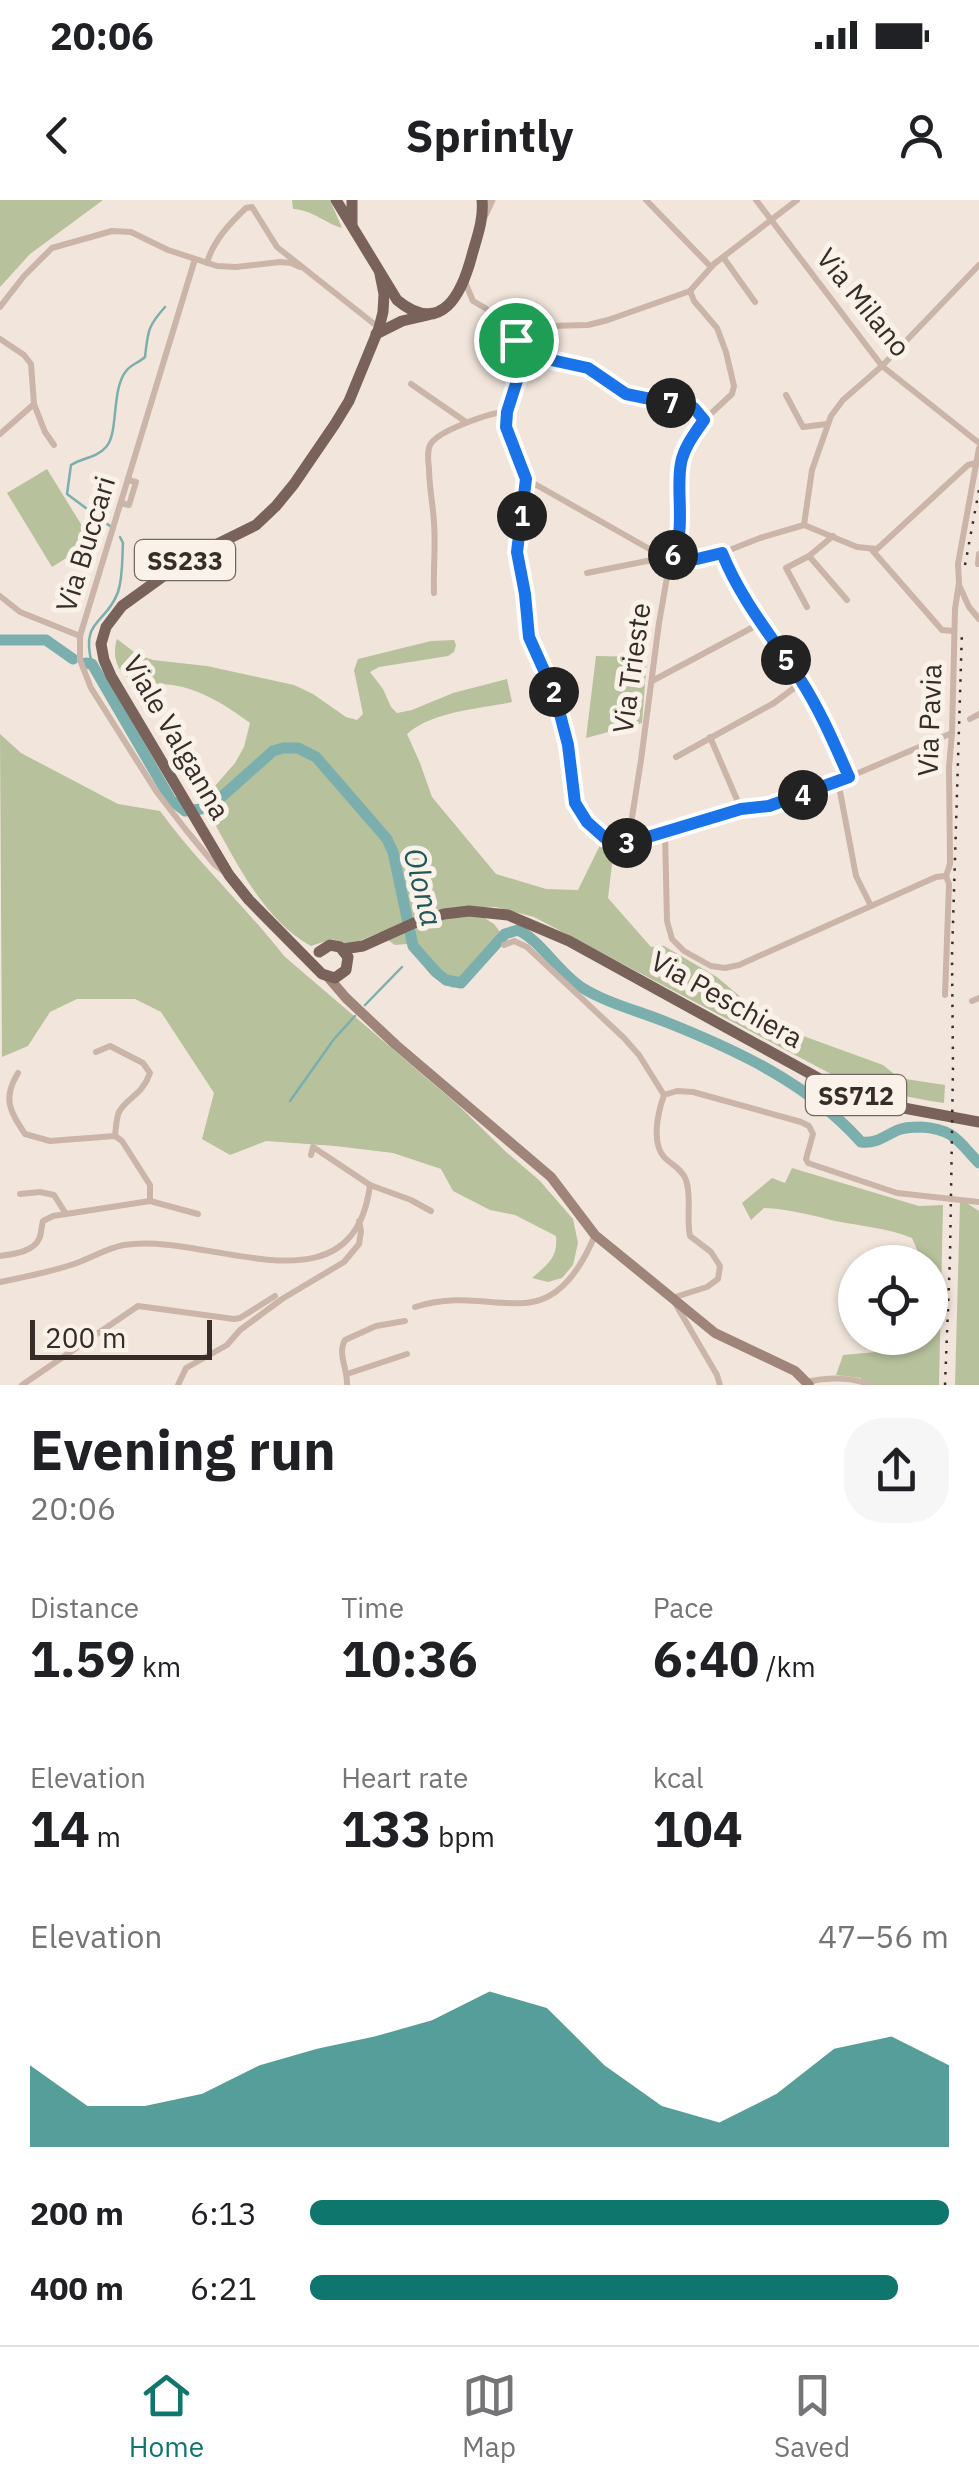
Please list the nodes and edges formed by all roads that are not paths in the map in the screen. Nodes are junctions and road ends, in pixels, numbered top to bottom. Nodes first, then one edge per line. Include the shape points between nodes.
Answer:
1 (336, 200) edge
2 (352, 200) edge
3 (482, 200) edge
4 (490, 200) edge
5 (646, 200) edge
6 (756, 200) edge
7 (797, 200) edge
8 (482, 219) junction
9 (770, 219) junction
10 (352, 228) junction
11 (723, 257) junction
12 (195, 259) junction
13 (207, 263) junction
14 (979, 265) edge
15 (300, 267) junction
16 (711, 267) junction
17 (380, 274) junction
18 (465, 281) junction
19 (690, 292) junction
20 (466, 302) junction
21 (755, 302) dead end
22 (0, 307) edge
23 (439, 311) junction
24 (378, 331) junction
25 (0, 338) edge
26 (514, 338) junction
27 (882, 366) junction
28 (411, 384) dead end
29 (786, 396) dead end
30 (34, 404) junction
31 (507, 412) junction
32 (704, 420) junction
33 (468, 423) junction
34 (827, 424) junction
35 (0, 434) edge
36 (54, 445) dead end
37 (979, 446) edge
38 (976, 464) junction
39 (526, 479) junction
40 (804, 525) junction
41 (833, 536) junction
42 (872, 550) junction
43 (722, 553) junction
44 (979, 554) edge
45 (660, 555) junction
46 (810, 556) junction
47 (670, 560) junction
48 (978, 564) edge
49 (588, 573) dead end
50 (959, 584) junction
51 (434, 593) dead end
52 (0, 596) edge
53 (846, 600) dead end
54 (807, 607) dead end
55 (979, 620) edge
56 (761, 623) junction
57 (954, 631) junction
58 (80, 636) junction
59 (651, 682) junction
60 (803, 684) junction
61 (979, 714) edge
62 (970, 720) dead end
63 (952, 733) junction
64 (710, 738) junction
65 (676, 757) dead end
66 (849, 777) junction
67 (838, 781) junction
68 (741, 809) junction
69 (180, 822) junction
70 (664, 833) junction
71 (204, 834) junction
72 (628, 843) junction
73 (229, 874) junction
74 (946, 876) junction
75 (870, 906) junction
76 (504, 945) dead end
77 (300, 951) junction
78 (318, 952) junction
79 (346, 955) junction
80 (317, 966) junction
81 (334, 976) junction
82 (945, 995) dead end
83 (96, 1052) dead end
84 (18, 1074) dead end
85 (664, 1095) junction
86 (979, 1122) edge
87 (116, 1136) junction
88 (311, 1155) dead end
89 (370, 1185) junction
90 (20, 1194) dead end
91 (150, 1201) junction
92 (979, 1202) edge
93 (430, 1211) dead end
94 (66, 1214) junction
95 (198, 1214) dead end
96 (359, 1221) junction
97 (595, 1235) junction
98 (0, 1256) edge
99 (0, 1282) edge
100 (275, 1296) dead end
101 (672, 1298) junction
102 (415, 1307) dead end
103 (405, 1321) dead end
104 (407, 1354) dead end
105 (348, 1374) junction
106 (808, 1383) edge
107 (22, 1385) edge
108 (178, 1385) edge
109 (347, 1385) edge
110 (720, 1385) edge
111 (871, 1385) edge

1 - 10 main road
2 - 10 main road
3 - 8 main road
4 - 8 street
5 - 16 street
6 - 9 street, Via Milano
7 - 9 street
8 - 18 main road
9 - 11 street
9 - 27 street, Via Milano
10 - 17 main road
11 - 16 street
11 - 21 street
12 - 13 street
12 - 22 street via 131,232 112,231 52,248
12 - 58 street, Via Buccari
13 - 15 street
13 - 15 street via 220,236 250,206 277,247
14 - 27 street
15 - 24 street
16 - 19 street
17 - 23 main road via 405,306
17 - 24 main road, Viale Valganna / SS233 via 384,312
18 - 20 street
18 - 23 main road
19 - 26 street via 588,325 548,326
19 - 32 street, Via Trieste via 716,328 734,379 732,394
20 - 23 street
20 - 26 street via 498,317
23 - 24 main road
24 - 71 main road, Viale Valganna / SS233 via 349,401 276,506 256,525 153,582 106,627 101,644 107,668
25 - 30 street via 30,364
26 - 31 street via 520,371
26 - 32 street via 542,358 588,368 626,394 694,408
27 - 34 street
27 - 37 street, Via Milano
28 - 33 street
29 - 34 street via 803,427
30 - 35 street
30 - 36 street
31 - 33 street
31 - 39 street via 506,427
32 - 47 street, Via Trieste via 681,460 679,535
33 - 51 street via 430,443
34 - 40 street
37 - 38 street, Via Pavia
38 - 42 street
38 - 50 street, Via Pavia
39 - 45 street
39 - 72 street via 517,552 529,637 562,720 575,803 605,838
40 - 41 street
40 - 43 street
41 - 42 street
41 - 46 street
42 - 57 street via 942,630
43 - 47 street
43 - 56 street
44 - 48 street
45 - 47 street
45 - 49 street
46 - 53 street
46 - 54 street via 786,568
47 - 59 street, Via Trieste
50 - 55 street
50 - 57 street, Via Pavia
52 - 58 street via 20,612
56 - 59 street
56 - 60 street
57 - 63 street, Via Pavia
58 - 69 street, Via Buccari via 80,660 92,688
59 - 72 street, Via Trieste
60 - 64 street
60 - 66 street
61 - 62 street
63 - 66 street
63 - 74 street, Via Pavia
64 - 65 street
64 - 68 street
66 - 67 street
67 - 68 street
67 - 75 street via 856,876
68 - 70 street
69 - 71 street, Via Buccari
69 - 73 street, Via Buccari
70 - 72 street
70 - 75 street via 668,932 680,948 712,966 734,967
71 - 73 main road, Viale Valganna / SS233
73 - 77 main road, Viale Valganna / SS233
74 - 75 street
74 - 82 street, Via Pavia
76 - 85 street via 527,947 598,1012
77 - 78 main road
77 - 80 main road, Viale Valganna / SS233
78 - 79 main road via 330,945
78 - 80 main road
79 - 81 main road via 346,970
79 - 86 main road, Via Peschiera / SS712 via 435,916 508,915 829,1084 894,1106
80 - 81 main road
81 - 97 main road via 342,993 552,1178
83 - 87 street via 110,1046 150,1074 117,1115
84 - 87 street via 10,1110 25,1134 50,1141
85 - 92 street via 692,1092 802,1122 814,1134 808,1163 897,1193
85 - 101 street via 658,1147 687,1183 690,1236 720,1266 718,1279 707,1287
87 - 91 street via 150,1185
88 - 89 street via 313,1146
89 - 93 street
89 - 96 street
90 - 94 street via 54,1195
91 - 94 street
91 - 95 street
94 - 98 street via 45,1218 34,1245
96 - 99 street via 339,1249 316,1259 282,1262 180,1244 123,1245
96 - 108 street via 359,1244 344,1262 186,1368
97 - 101 main road
97 - 102 street via 575,1276 548,1298
100 - 107 street via 240,1318 138,1306
101 - 106 main road via 715,1334 795,1370
101 - 110 street
103 - 105 street via 346,1340 341,1351
104 - 105 street
105 - 109 street
106 - 111 street via 841,1379

